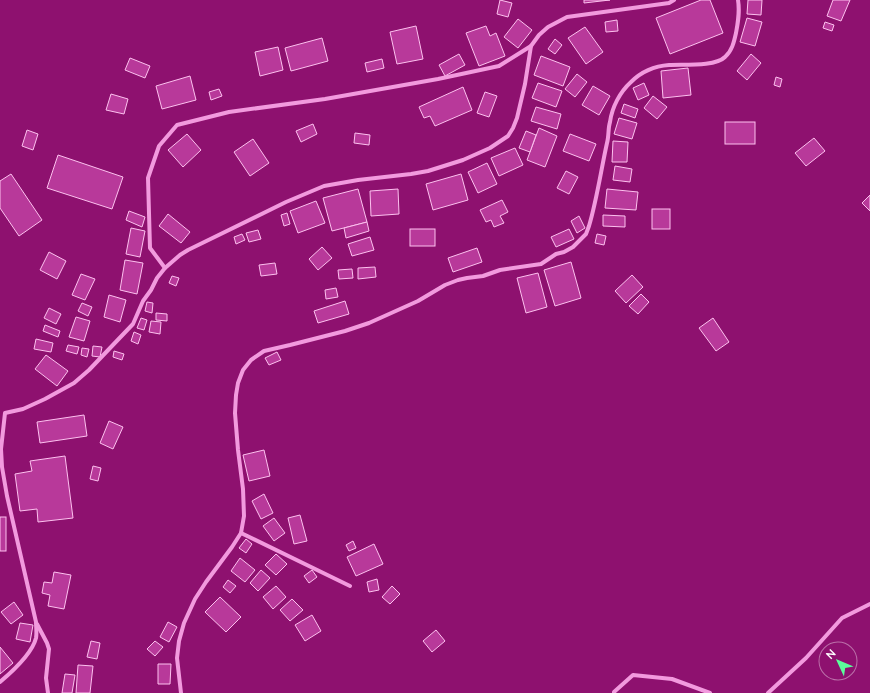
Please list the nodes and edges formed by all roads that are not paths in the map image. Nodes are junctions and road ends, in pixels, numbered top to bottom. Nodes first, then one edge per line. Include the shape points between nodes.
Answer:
1 (674, 0) edge
2 (738, 0) edge
3 (531, 46) junction
4 (165, 268) junction
5 (2, 412) edge
6 (241, 533) junction
7 (350, 586) dead end
8 (870, 604) edge
9 (36, 622) junction
10 (0, 682) edge
11 (48, 693) edge
12 (181, 693) edge
13 (614, 693) edge
14 (710, 693) edge
15 (768, 693) edge

1 - 3 street via 669,3 567,17 548,27
2 - 6 street via 739,16 734,42 724,58 716,62 652,68 630,82 620,95 609,122 608,139 589,226 586,234 573,247 541,264 458,280 370,323 264,351 251,360 243,370 235,401 243,489 244,516
3 - 4 street via 525,84 513,128 508,136 490,148 428,171 324,186 203,242 180,255
3 - 4 street via 499,66 325,99 229,112 177,124 159,146 148,178 150,248
4 - 5 street via 143,301 133,324 89,370 74,383 45,399 23,409
5 - 9 street via 2,467
6 - 7 street
6 - 12 street via 195,599 184,623 177,658
8 - 15 street via 842,618 806,658
9 - 10 street via 36,636 32,648
9 - 11 street via 49,649 46,678
13 - 14 street via 633,675 672,679

